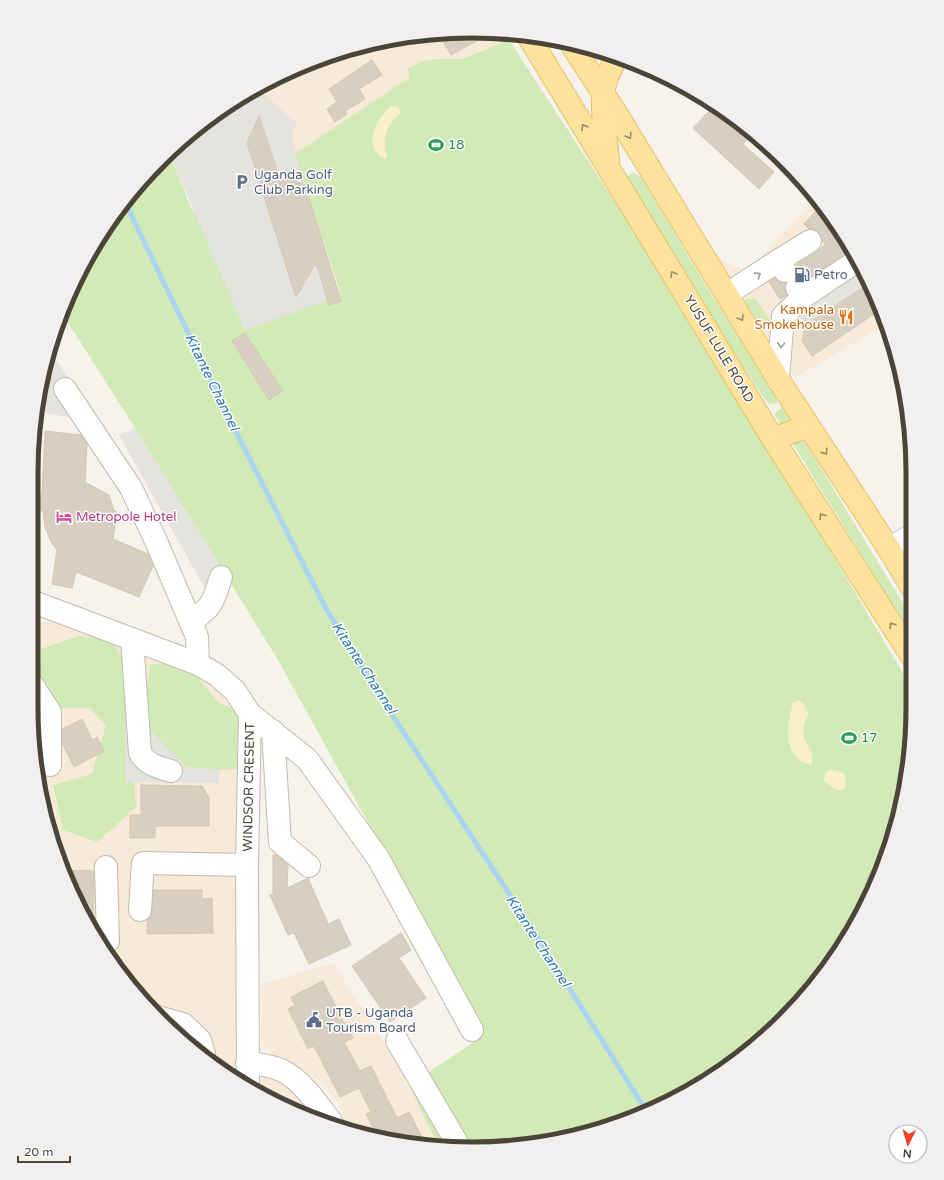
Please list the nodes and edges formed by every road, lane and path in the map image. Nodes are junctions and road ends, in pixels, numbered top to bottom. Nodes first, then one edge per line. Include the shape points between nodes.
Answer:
1 (532, 42) edge
2 (582, 53) edge
3 (614, 62) edge
4 (628, 67) edge
5 (603, 94) junction
6 (616, 113) junction
7 (609, 170) junction
8 (810, 241) dead end
9 (852, 262) edge
10 (791, 279) junction
11 (727, 294) junction
12 (778, 379) junction
13 (65, 389) dead end
14 (808, 426) junction
15 (773, 438) junction
16 (906, 539) edge
17 (889, 549) junction
18 (221, 577) dead end
19 (906, 578) edge
20 (38, 604) edge
21 (191, 621) junction
22 (132, 639) junction
23 (906, 647) edge
24 (198, 664) junction
25 (38, 694) edge
26 (250, 714) junction
27 (273, 731) junction
28 (50, 765) dead end
29 (172, 771) dead end
30 (247, 865) junction
31 (309, 866) dead end
32 (106, 867) dead end
33 (140, 910) dead end
34 (106, 941) edge
35 (171, 1021) edge
36 (472, 1030) dead end
37 (397, 1041) dead end
38 (202, 1047) edge
39 (247, 1062) junction
40 (248, 1079) edge
41 (327, 1117) edge
42 (456, 1141) edge

7 -> 1 main road, YUSUF LULE ROAD
2 - 5 main road
3 - 5 main road
4 - 6 main road via 618,87
5 - 6 main road
5 - 7 main road
6 -> 11 main road
15 -> 7 main road, YUSUF LULE ROAD
8 - 10 street
9 - 10 street
11 -> 10 street
10 -> 12 street via 783,316
11 -> 12 main road
12 - 14 main road
13 - 21 street via 131,488
14 - 15 main road
14 -> 17 main road
23 -> 15 main road, YUSUF LULE ROAD
16 - 17 street
17 - 19 main road
18 - 21 street via 212,604
20 - 22 street, WINDSOR CRESENT
21 - 24 street via 197,637
22 - 24 street, WINDSOR CRESENT
22 - 29 street via 140,753 144,760 154,766
24 - 26 street, WINDSOR CRESENT via 217,675 235,691
25 - 28 street via 50,712
26 - 27 street
26 - 30 street, WINDSOR CRESENT
27 - 31 street via 280,842
27 - 36 street via 307,759 378,858
30 - 33 street via 143,864
30 - 39 street, WINDSOR CRESENT
32 - 34 street via 108,941
35 - 38 street via 183,1024 200,1040
37 - 42 street
39 - 40 street, WINDSOR CRESENT
39 - 41 street via 270,1066 293,1078

